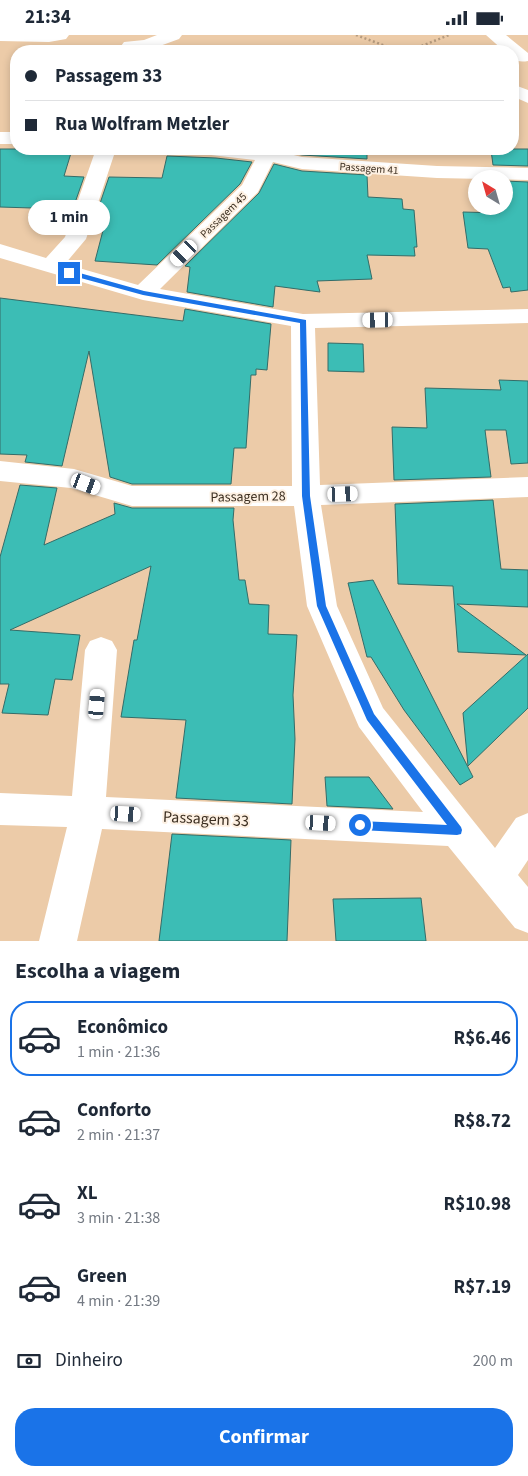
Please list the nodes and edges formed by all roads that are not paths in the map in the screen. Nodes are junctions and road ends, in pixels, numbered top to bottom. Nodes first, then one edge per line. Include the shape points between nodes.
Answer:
1 (60, 35) edge
2 (173, 35) edge
3 (495, 35) edge
4 (0, 36) edge
5 (135, 44) edge
6 (506, 45) edge
7 (104, 155) edge
8 (266, 155) edge
9 (277, 155) edge
10 (528, 174) edge
11 (0, 251) edge
12 (50, 267) junction
13 (143, 293) junction
14 (528, 316) edge
15 (303, 321) junction
16 (0, 471) edge
17 (528, 487) edge
18 (306, 496) junction
19 (101, 650) dead end
20 (0, 809) edge
21 (88, 812) junction
22 (528, 829) edge
23 (457, 830) junction
24 (496, 878) junction
25 (528, 915) edge
26 (58, 941) edge

1 - 4 street
2 - 5 street
3 - 6 street
7 - 12 street via 75,239
8 - 13 street, Passagem 45 via 251,188
9 - 10 street, Passagem 41 via 302,163 435,164
11 - 12 street
12 - 13 street
13 - 15 street
14 - 15 street
15 - 18 street
16 - 18 street, Passagem 28 via 74,479 99,489 132,496
17 - 18 street, Passagem 28
18 - 23 street via 322,606 371,717
19 - 21 street
20 - 21 street, Passagem 33
21 - 23 street, Passagem 33
21 - 26 street
22 - 24 street
23 - 24 street
24 - 25 street

